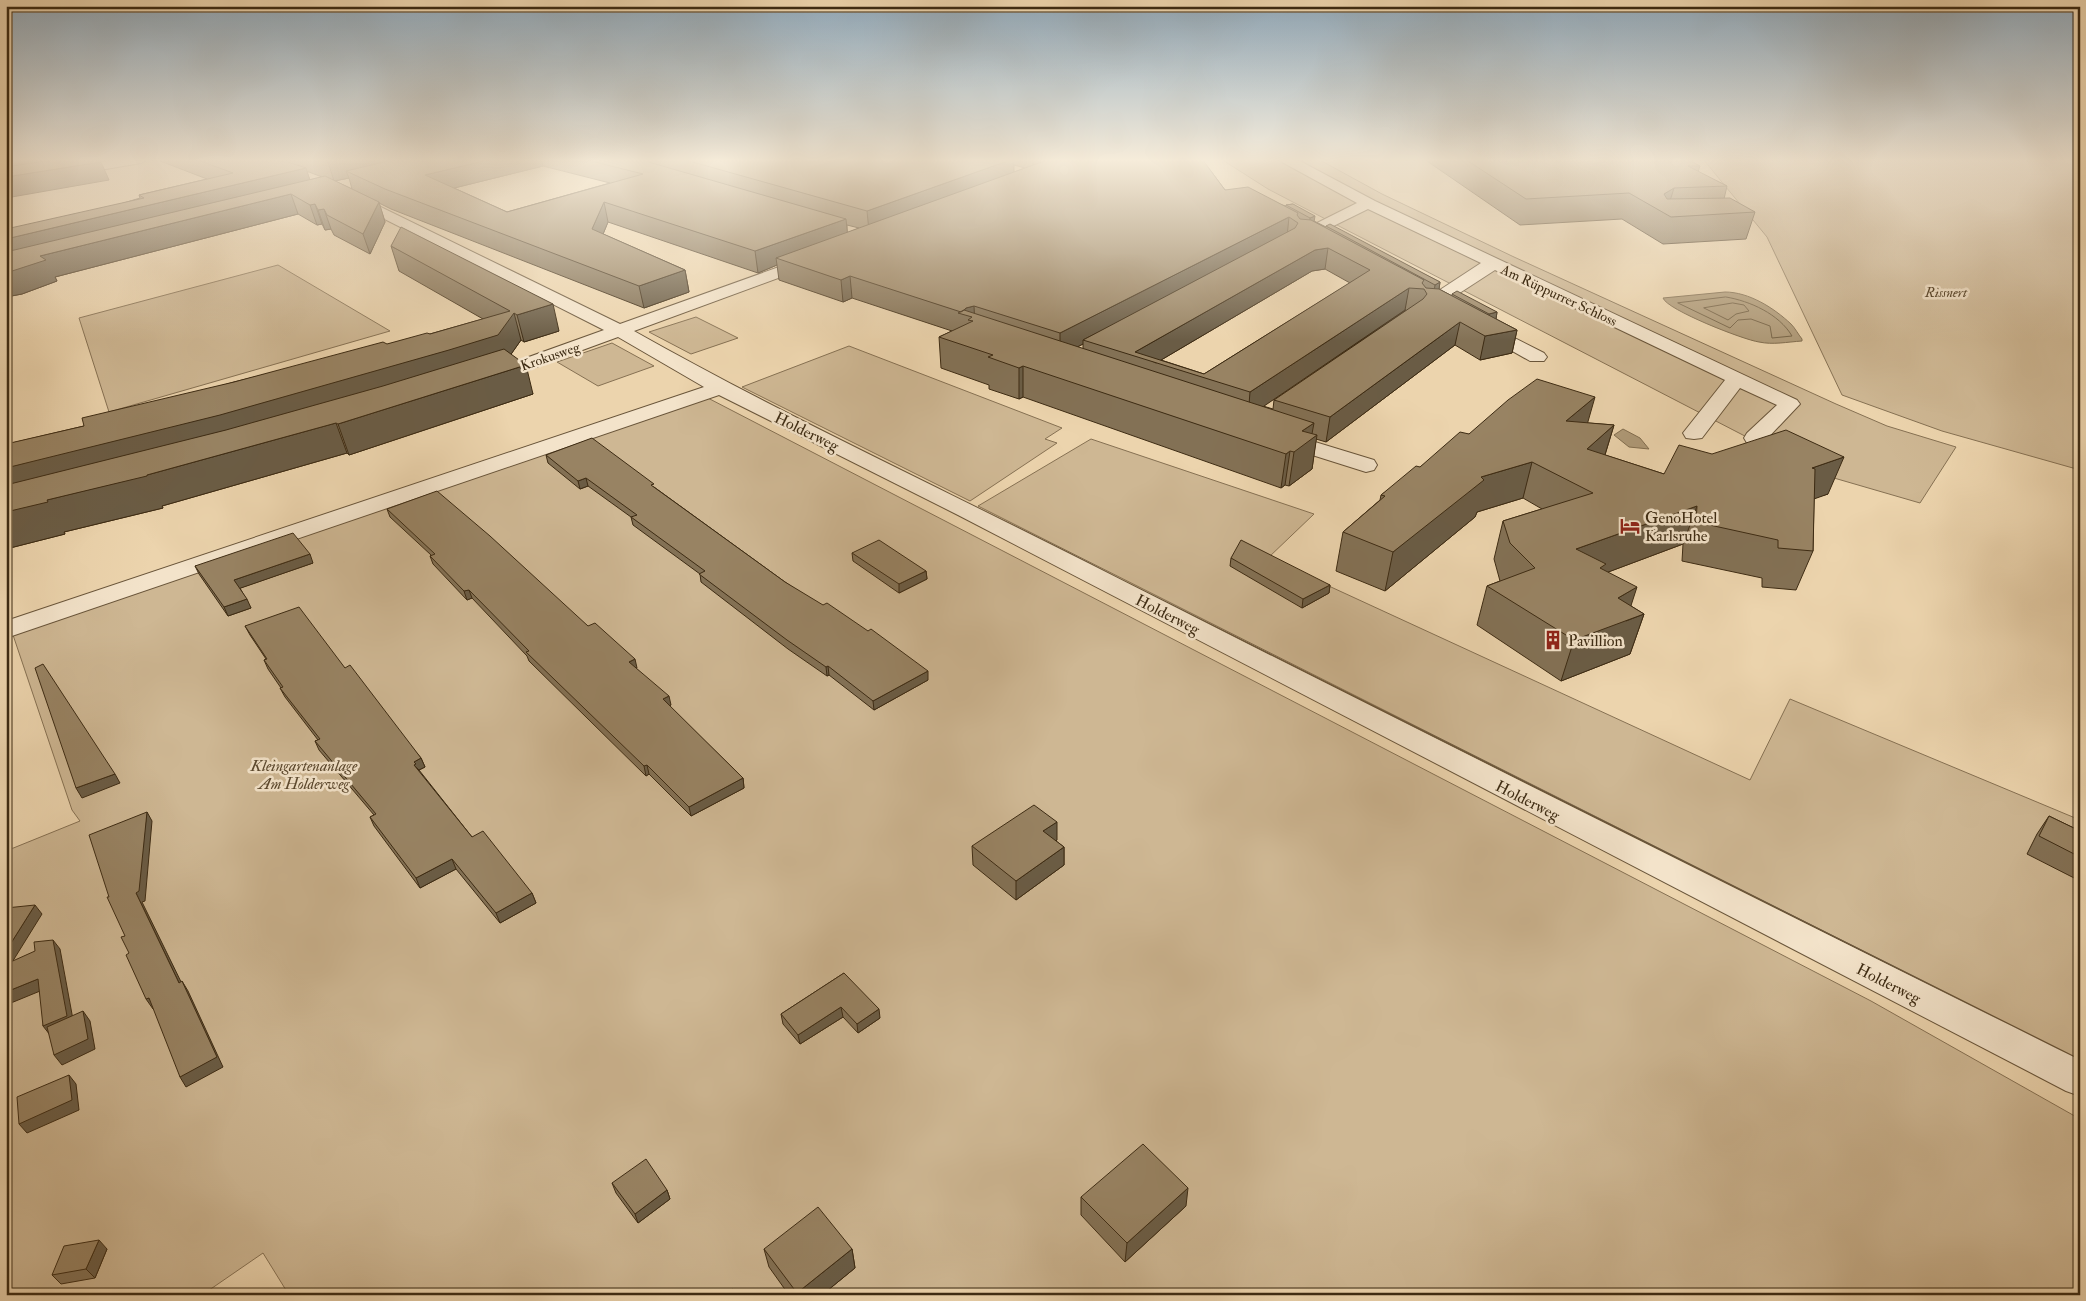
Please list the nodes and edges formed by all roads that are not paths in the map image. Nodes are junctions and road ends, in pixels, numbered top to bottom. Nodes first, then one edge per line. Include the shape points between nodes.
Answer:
1 (397, 220) edge
2 (1335, 220) edge
3 (1403, 220) edge
4 (1293, 223) edge
5 (1307, 234) junction
6 (1326, 241) edge
7 (830, 253) edge
8 (1495, 264) junction
9 (1418, 292) edge
10 (1432, 303) junction
11 (1452, 310) edge
12 (1469, 320) edge
13 (620, 331) junction
14 (1537, 357) dead end
15 (1736, 379) junction
16 (470, 383) edge
17 (720, 388) junction
18 (1260, 430) edge
19 (1694, 433) dead end
20 (1755, 438) edge
21 (1366, 465) dead end
22 (6, 630) edge
23 (2080, 1080) edge

1 - 13 street, Holderweg
2 - 5 street
3 - 8 street, Am Rüppurrer Schloss
4 - 5 street
5 - 6 street
7 - 13 street, Krokusweg
8 - 10 street
8 - 15 street, Am Rüppurrer Schloss
9 - 10 street
10 - 11 street
12 - 14 street
13 - 16 street, Krokusweg
13 - 17 street, Holderweg
15 - 19 street
15 - 20 street, Am Rüppurrer Schloss via 1790,404
17 - 22 street
17 - 23 street, Holderweg via 975,514
18 - 21 street

